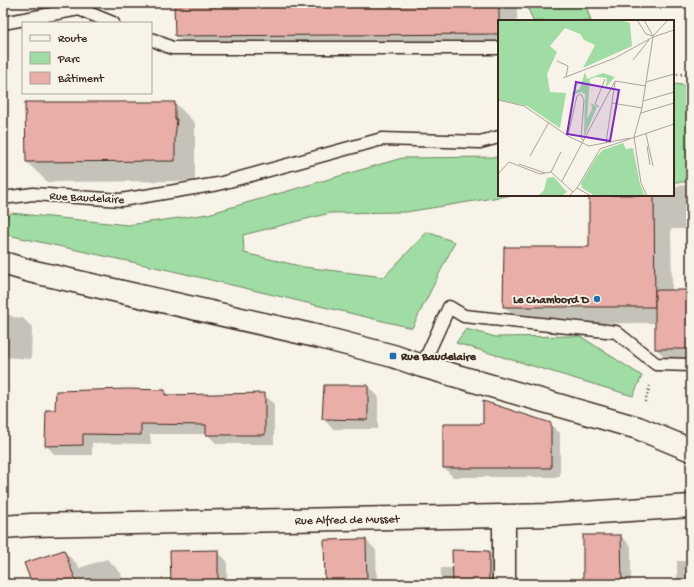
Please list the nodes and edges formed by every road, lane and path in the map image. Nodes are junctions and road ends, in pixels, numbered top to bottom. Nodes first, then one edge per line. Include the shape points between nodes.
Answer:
1 (111, 22) edge
2 (3, 23) edge
3 (152, 39) edge
4 (498, 48) edge
5 (674, 74) edge
6 (691, 75) edge
7 (498, 137) edge
8 (3, 198) edge
9 (3, 263) edge
10 (656, 364) junction
11 (691, 365) edge
12 (422, 366) junction
13 (638, 428) junction
14 (691, 450) edge
15 (691, 506) edge
16 (504, 516) junction
17 (3, 527) edge
18 (504, 584) edge

1 - 2 lane via 79,9
3 - 4 lane via 172,48
5 - 6 path
7 - 8 lane, Rue Baudelaire via 480,142 382,139 218,184 121,200 33,194
9 - 12 street via 320,337
10 - 11 lane
10 - 12 lane via 616,332 464,316 450,307
10 - 13 path
12 - 13 street
13 - 14 street
15 - 16 street, Rue Alfred de Musset
16 - 17 street, Rue Alfred de Musset
16 - 18 street

